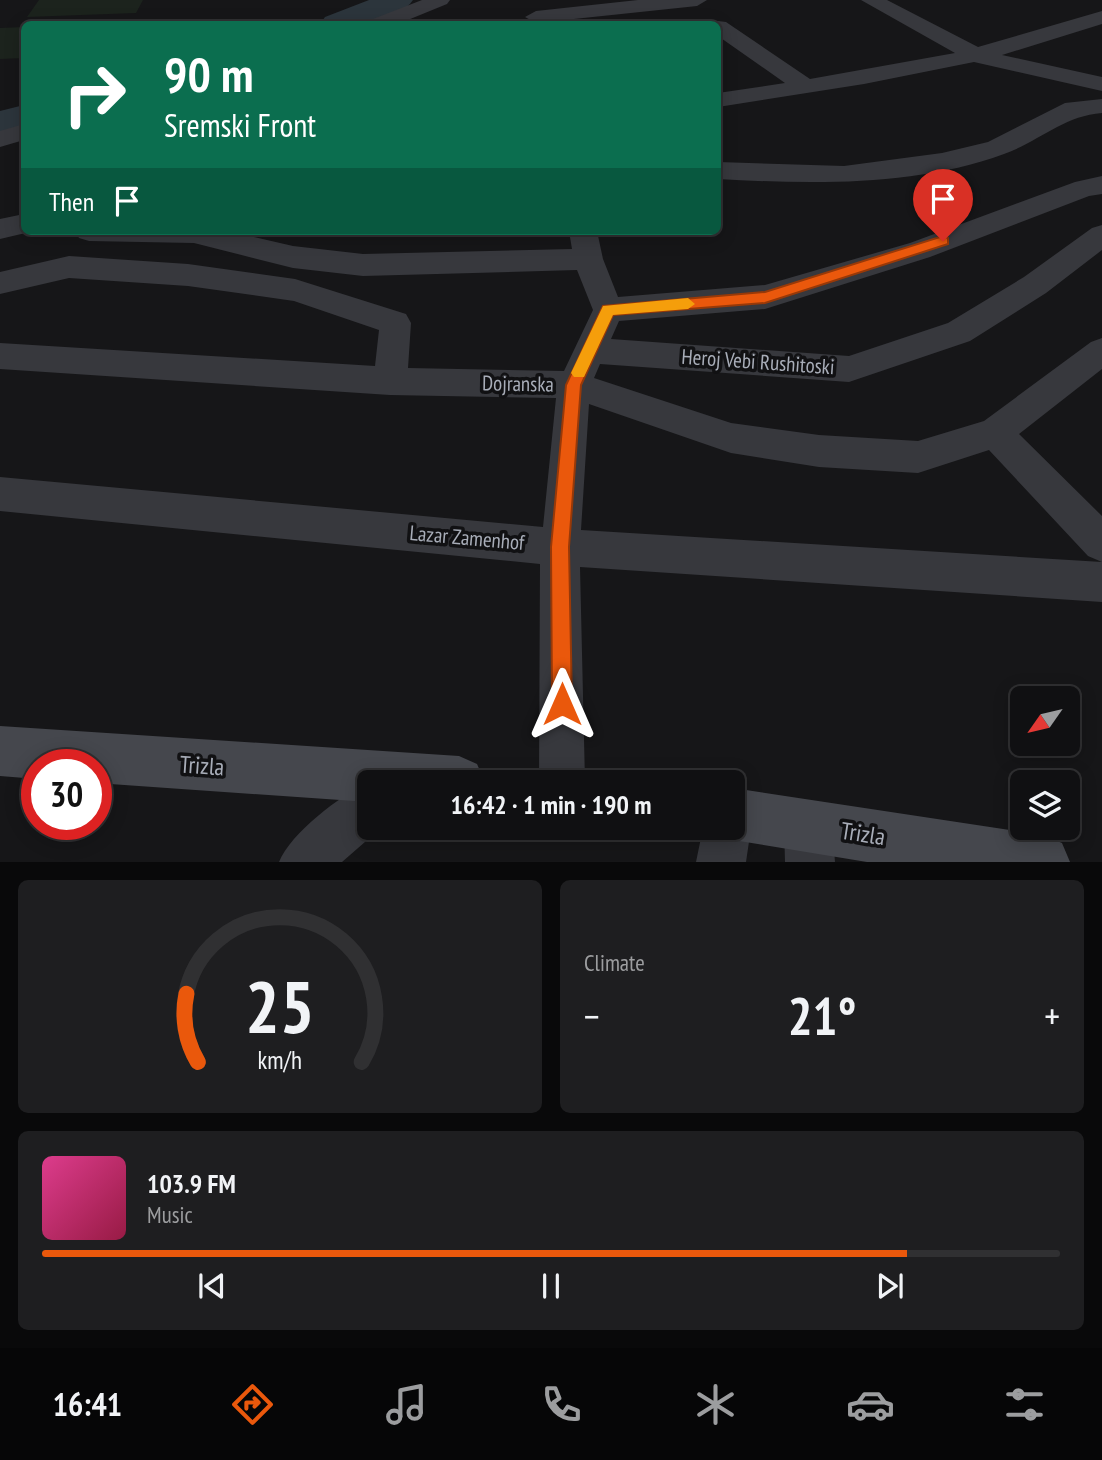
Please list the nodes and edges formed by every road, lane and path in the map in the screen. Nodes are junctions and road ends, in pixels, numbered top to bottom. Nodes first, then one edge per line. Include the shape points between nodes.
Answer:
1 (440, 0) edge
2 (871, 0) edge
3 (689, 1) edge
4 (536, 14) edge
5 (1102, 17) edge
6 (388, 21) edge
7 (711, 21) edge
8 (721, 29) edge
9 (978, 56) junction
10 (1102, 84) edge
11 (806, 87) junction
12 (721, 100) edge
13 (1102, 106) edge
14 (21, 133) edge
15 (0, 139) edge
16 (721, 172) edge
17 (1102, 185) edge
18 (21, 225) edge
19 (0, 229) edge
20 (207, 235) edge
21 (1102, 235) edge
22 (585, 245) edge
23 (0, 283) edge
24 (608, 310) junction
25 (588, 349) junction
26 (1102, 351) edge
27 (0, 356) edge
28 (390, 380) junction
29 (574, 385) junction
30 (995, 433) junction
31 (0, 494) edge
32 (1102, 543) edge
33 (560, 547) junction
34 (1102, 582) edge
35 (0, 751) edge
36 (562, 770) edge
37 (357, 787) edge
38 (357, 818) edge
39 (745, 819) edge
40 (725, 840) edge
41 (809, 843) edge
42 (304, 862) edge
43 (721, 862) edge
44 (1043, 862) edge

1 - 6 street
2 - 9 street
3 - 4 street
3 - 7 street
5 - 9 street
8 - 11 street
9 - 10 street
9 - 11 street
11 - 12 street
13 - 16 street via 1074,107 996,148 942,161 844,175
14 - 15 street
17 - 24 street via 920,250 765,298
18 - 19 street
20 - 22 street via 293,257 363,265
21 - 25 street, Heroj Vebi Rushitoski via 1035,285 959,332 849,369
22 - 24 street
23 - 28 street via 69,267 188,275 295,290 395,323
24 - 25 street
25 - 29 street
26 - 30 street
27 - 28 street, Dojranska
28 - 29 street, Dojranska
29 - 30 street, Dojranska via 731,438 819,451 918,457
29 - 33 street
30 - 32 street
31 - 33 street, Lazar Zamenhof
33 - 34 street, Lazar Zamenhof
33 - 36 street
35 - 37 street, Trizla
38 - 42 street
39 - 41 street, Trizla
40 - 43 street
41 - 44 street, Trizla

